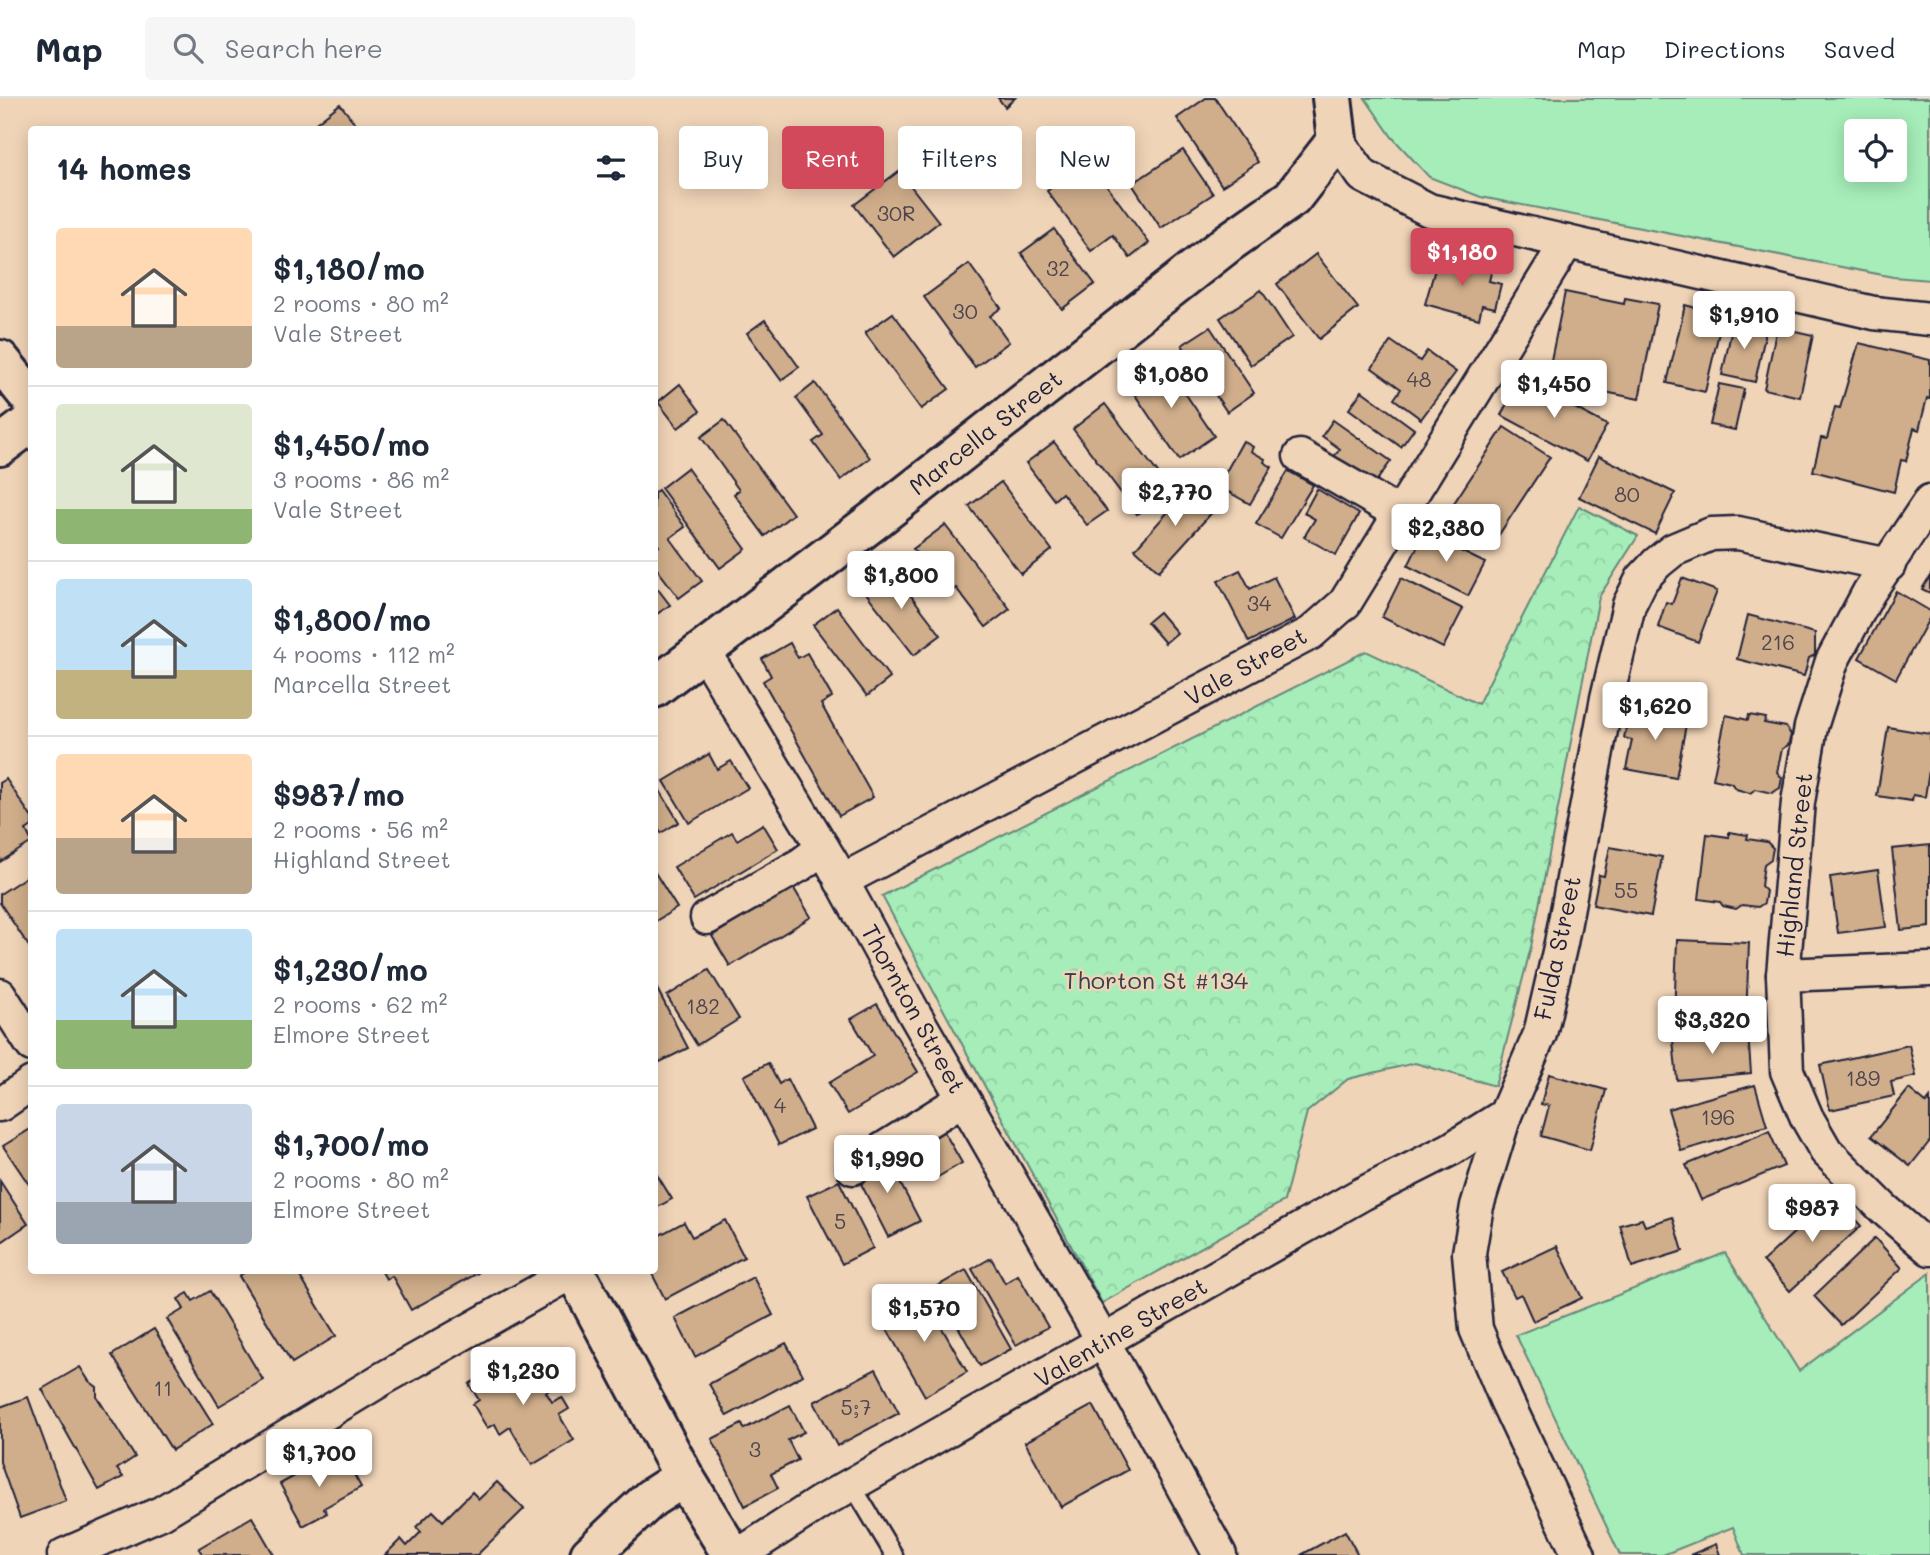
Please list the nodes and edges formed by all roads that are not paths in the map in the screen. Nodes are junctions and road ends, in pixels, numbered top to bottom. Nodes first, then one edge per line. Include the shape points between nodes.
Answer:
1 (1332, 98) edge
2 (1337, 140) junction
3 (1567, 242) junction
4 (1930, 319) edge
5 (0, 360) edge
6 (28, 395) edge
7 (28, 425) edge
8 (0, 446) edge
9 (1300, 456) dead end
10 (1930, 501) edge
11 (1400, 514) junction
12 (1889, 565) junction
13 (703, 650) junction
14 (658, 685) edge
15 (823, 848) junction
16 (841, 881) junction
17 (707, 918) dead end
18 (1930, 969) edge
19 (1783, 975) junction
20 (0, 995) edge
21 (28, 1039) edge
22 (28, 1086) edge
23 (963, 1099) junction
24 (0, 1105) edge
25 (1505, 1115) junction
26 (853, 1168) dead end
27 (1930, 1249) edge
28 (569, 1274) edge
29 (576, 1274) edge
30 (1104, 1343) junction
31 (684, 1477) junction
32 (852, 1485) junction
33 (64, 1555) edge
34 (590, 1555) edge
35 (732, 1555) edge
36 (739, 1555) edge
37 (894, 1555) edge
38 (1220, 1555) edge
39 (1578, 1555) edge

1 - 2 street
2 - 3 street via 1363,176 1429,210
2 - 13 street, Marcella Street via 1292,198
3 - 4 street via 1874,313
3 - 11 street, Vale Street
5 - 6 street
7 - 8 street
9 - 11 street
10 - 12 street, Highland Street
11 - 16 street, Vale Street via 1345,603 1311,633
12 - 19 street, Highland Street via 1832,661 1811,727 1798,802
12 - 25 street, Fulda Street via 1738,533 1711,534 1673,550 1642,579 1629,605 1620,643 1540,1034
13 - 14 street, Marcella Street
13 - 15 street, Thornton Street
15 - 16 street, Thornton Street
15 - 17 street
16 - 23 street, Thornton Street
18 - 19 street
19 - 27 street, Highland Street via 1787,1071 1807,1118 1826,1151
20 - 21 street
22 - 24 street
23 - 26 street
23 - 30 street, Thornton Street
25 - 30 street, Valentine Street
25 - 39 street, Fulda Street via 1477,1206 1469,1254 1476,1329
28 - 33 street via 384,1378 161,1513
29 - 31 street
30 - 32 street, Valentine Street
30 - 38 street, Thornton Street
31 - 34 street via 652,1498
31 - 35 street
32 - 36 street, Valentine Street
32 - 37 lane

